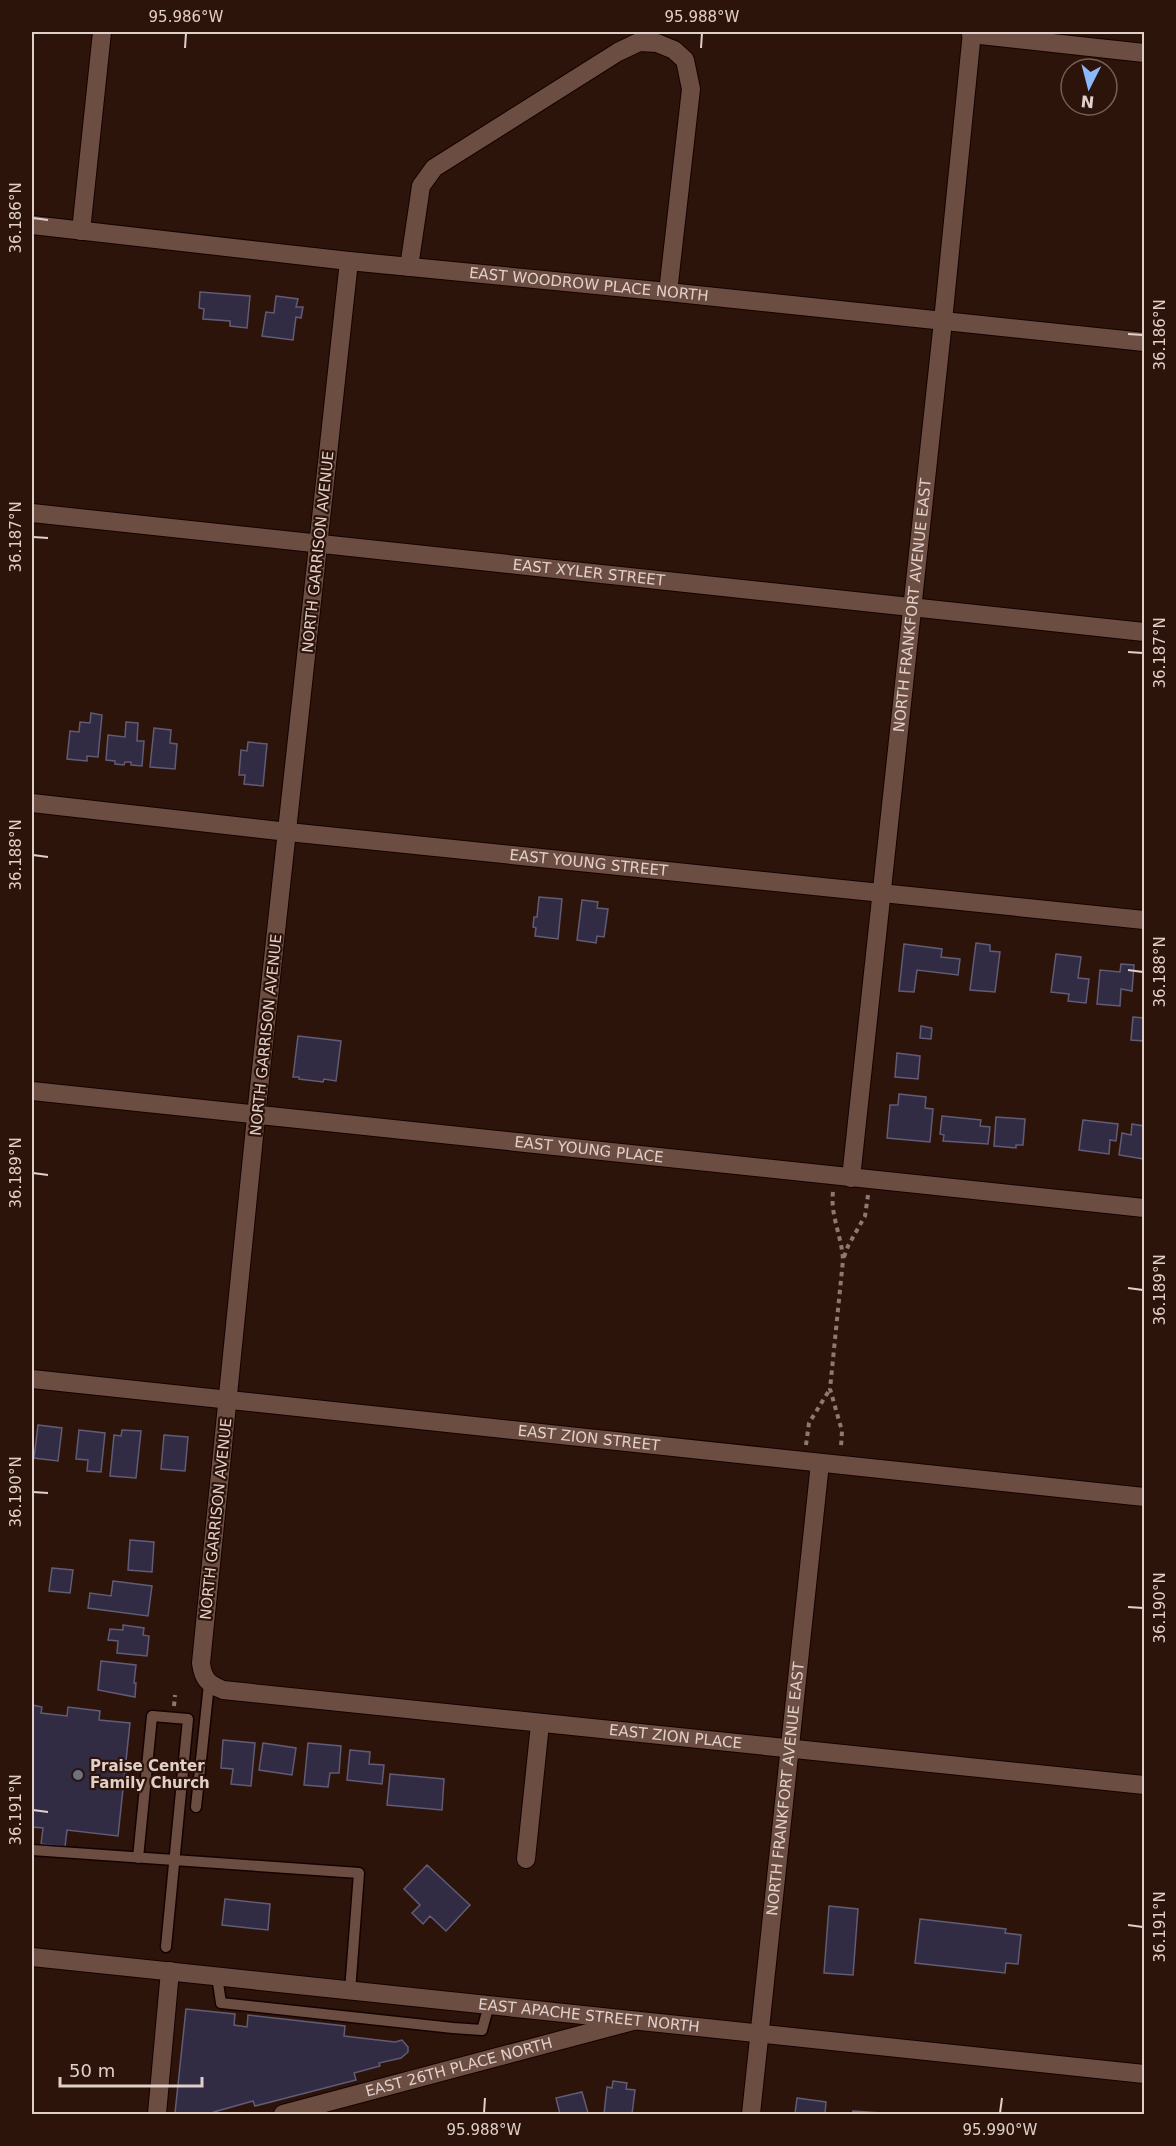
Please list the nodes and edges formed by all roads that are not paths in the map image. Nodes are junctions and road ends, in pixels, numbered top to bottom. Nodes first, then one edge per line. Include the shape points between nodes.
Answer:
1 (102, 32) edge
2 (971, 33) edge
3 (1144, 53) edge
4 (32, 225) edge
5 (81, 231) junction
6 (349, 261) junction
7 (409, 267) junction
8 (668, 292) junction
9 (943, 321) junction
10 (1144, 342) edge
11 (32, 513) edge
12 (319, 543) junction
13 (912, 608) junction
14 (1144, 632) edge
15 (32, 803) edge
16 (288, 832) junction
17 (880, 893) junction
18 (1144, 920) edge
19 (32, 1091) edge
20 (256, 1114) junction
21 (851, 1178) junction
22 (1144, 1208) edge
23 (32, 1379) edge
24 (228, 1401) junction
25 (820, 1463) junction
26 (1144, 1497) edge
27 (209, 1684) junction
28 (540, 1724) junction
29 (791, 1748) junction
30 (1144, 1785) edge
31 (196, 1808) dead end
32 (32, 1850) edge
33 (138, 1858) junction
34 (526, 1859) dead end
35 (175, 1861) junction
36 (166, 1947) dead end
37 (32, 1957) edge
38 (170, 1971) junction
39 (217, 1976) junction
40 (350, 1991) junction
41 (489, 2005) junction
42 (633, 2021) junction
43 (759, 2033) junction
44 (1144, 2074) edge
45 (157, 2115) edge
46 (283, 2115) edge
47 (751, 2115) edge

1 - 5 street
2 - 3 street
2 - 9 street, NORTH FRANKFORT AVENUE EAST
4 - 5 street, EAST WOODROW PLACE NORTH
5 - 6 street, EAST WOODROW PLACE NORTH
6 - 7 street, EAST WOODROW PLACE NORTH
6 - 12 street, NORTH GARRISON AVENUE
7 - 8 street, EAST WOODROW PLACE NORTH
7 - 8 street via 421,186 434,168 618,52 639,42 657,43 685,60 691,89
8 - 9 street, EAST WOODROW PLACE NORTH
9 - 10 street, EAST WOODROW PLACE NORTH
9 - 13 street, NORTH FRANKFORT AVENUE EAST
11 - 12 street, EAST XYLER STREET
12 - 13 street, EAST XYLER STREET
12 - 16 street, NORTH GARRISON AVENUE
13 - 14 street, EAST XYLER STREET
13 - 17 street, NORTH FRANKFORT AVENUE EAST
15 - 16 street, EAST YOUNG STREET
16 - 17 street, EAST YOUNG STREET
16 - 20 street, NORTH GARRISON AVENUE
17 - 18 street, EAST YOUNG STREET
17 - 21 street, NORTH FRANKFORT AVENUE EAST
19 - 20 street, EAST YOUNG PLACE
20 - 21 street, EAST YOUNG PLACE
20 - 24 street, NORTH GARRISON AVENUE
21 - 22 street, EAST YOUNG PLACE
23 - 24 street, EAST ZION STREET
24 - 25 street, EAST ZION STREET
24 - 27 street, NORTH GARRISON AVENUE via 201,1663 203,1677
25 - 26 street, EAST ZION STREET
25 - 29 street, NORTH FRANKFORT AVENUE EAST
27 - 28 street, EAST ZION PLACE via 223,1690
27 - 31 lane, NORTH GARRISON AVENUE
28 - 29 street, EAST ZION PLACE
28 - 34 street
29 - 30 street, EAST ZION PLACE
29 - 43 street, NORTH FRANKFORT AVENUE EAST
32 - 33 lane
33 - 35 lane
33 - 35 lane via 152,1716 188,1719
35 - 36 lane
35 - 40 lane via 360,1873
37 - 38 street, EAST APACHE STREET NORTH
38 - 39 street, EAST APACHE STREET NORTH
38 - 45 street
39 - 40 street, EAST APACHE STREET NORTH
39 - 41 lane via 221,2003 482,2030
40 - 41 street, EAST APACHE STREET NORTH
41 - 42 street, EAST APACHE STREET NORTH
42 - 43 street, EAST APACHE STREET NORTH
42 - 46 street, EAST 26TH PLACE NORTH
43 - 44 street, EAST APACHE STREET NORTH
43 - 47 street, NORTH FRANKFORT AVENUE EAST

